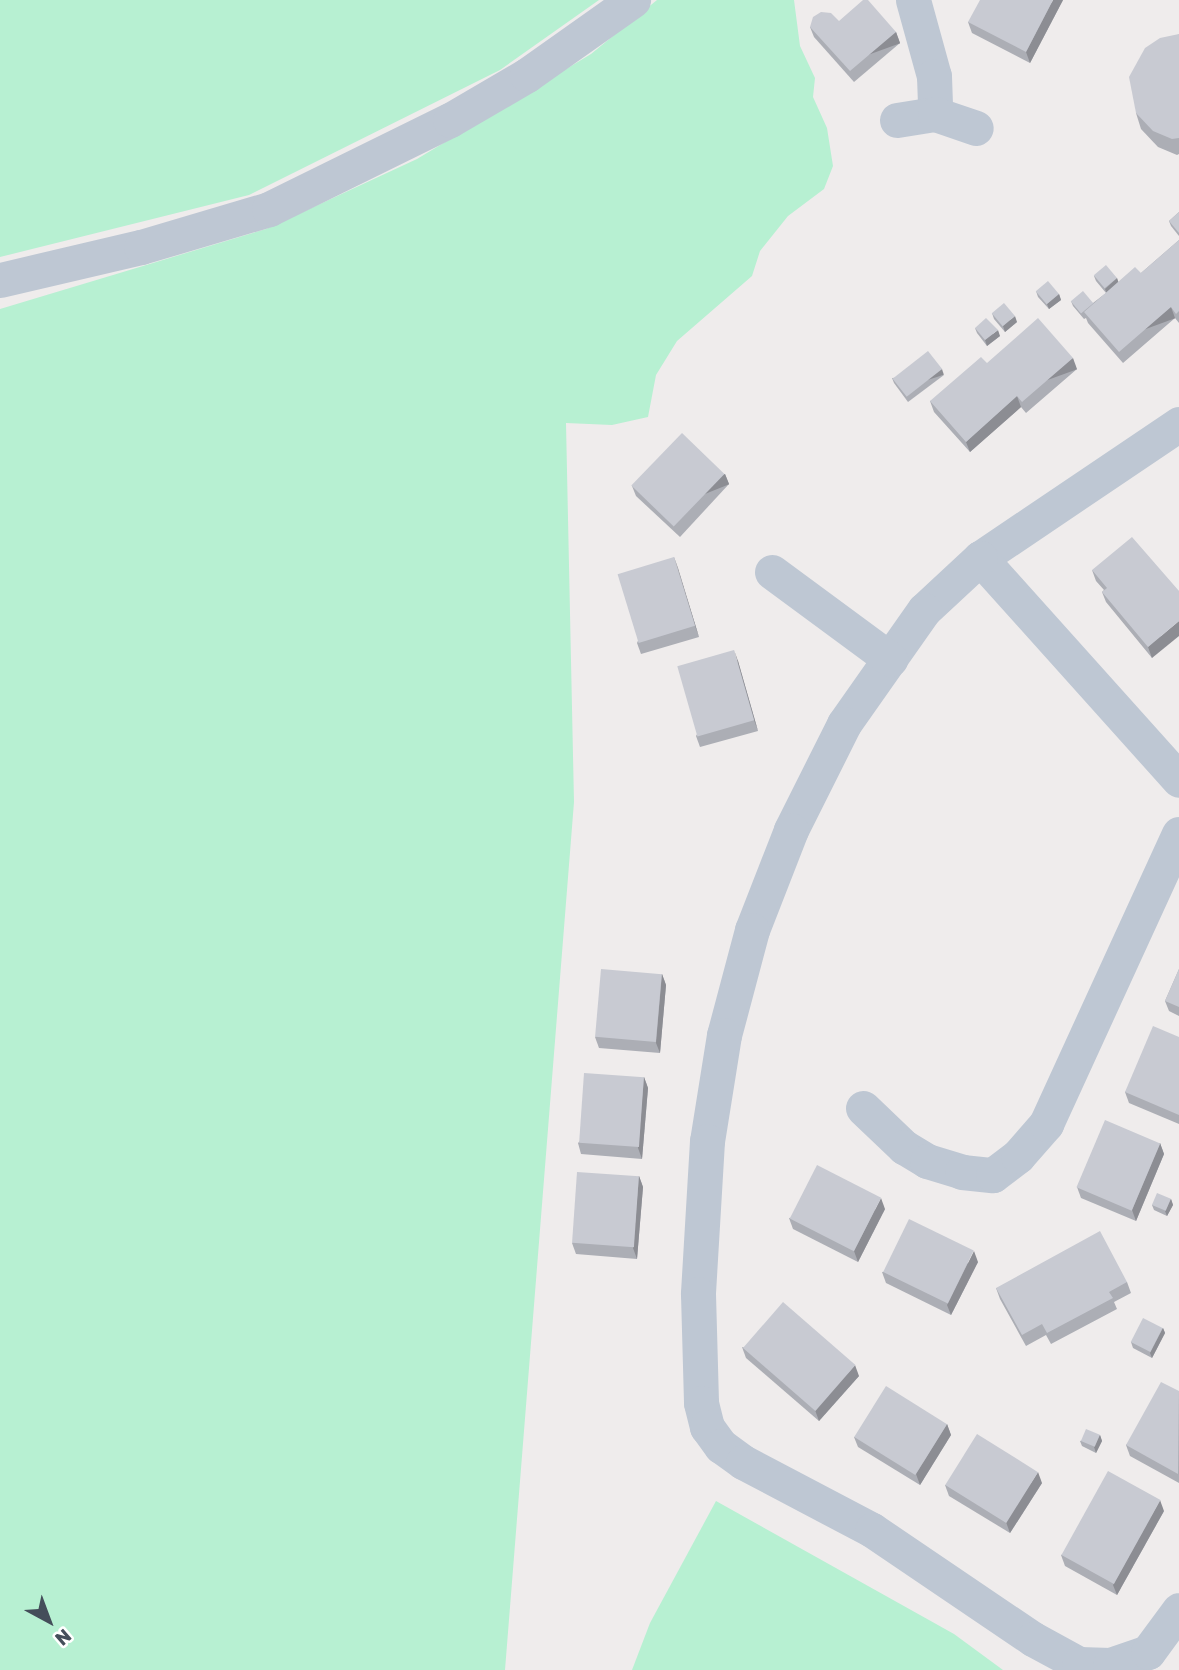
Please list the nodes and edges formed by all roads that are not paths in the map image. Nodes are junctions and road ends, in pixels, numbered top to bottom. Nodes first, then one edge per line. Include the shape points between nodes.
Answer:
1 (633, 0) edge
2 (913, 0) edge
3 (935, 114) junction
4 (897, 120) dead end
5 (976, 128) dead end
6 (0, 280) edge
7 (1179, 424) edge
8 (980, 558) junction
9 (772, 572) dead end
10 (890, 659) junction
11 (1179, 780) edge
12 (1179, 834) edge
13 (863, 1108) dead end
14 (1179, 1610) edge

1 - 6 street via 527,75 450,120 269,209 141,247
2 - 3 street via 934,76
3 - 4 street
3 - 5 street
7 - 8 street
8 - 10 street via 925,610
8 - 11 street
9 - 10 street
10 - 14 street via 844,724 791,830 752,930 724,1035 701,1218 701,1403 707,1427 721,1446 743,1462 872,1530 1033,1639 1079,1664 1111,1665 1148,1652
12 - 13 street via 1046,1124 1018,1156 993,1175 939,1165 904,1147

